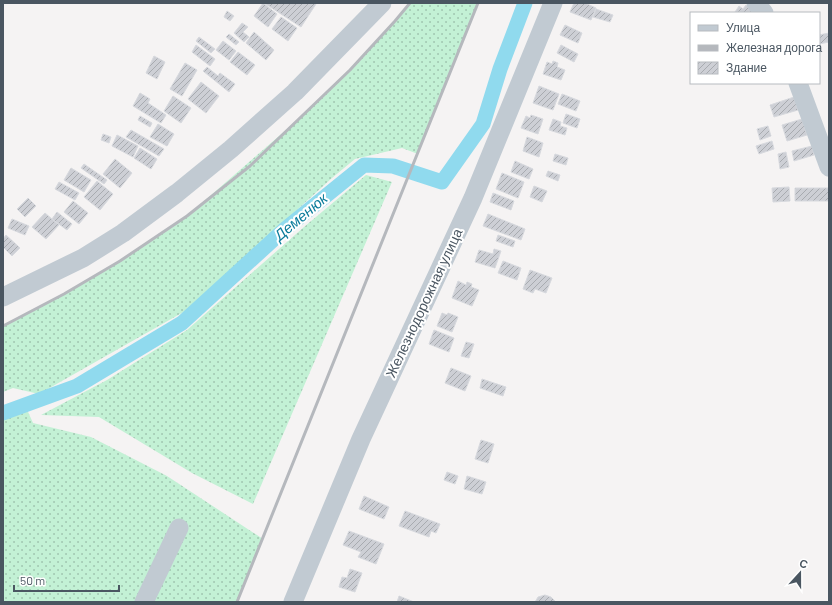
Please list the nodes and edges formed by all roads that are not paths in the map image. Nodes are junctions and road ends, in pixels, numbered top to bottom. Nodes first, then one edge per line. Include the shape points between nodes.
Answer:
1 (382, 3) edge
2 (553, 3) edge
3 (756, 3) edge
4 (763, 12) edge
5 (798, 84) edge
6 (829, 167) edge
7 (3, 297) edge
8 (179, 528) dead end
9 (144, 602) edge
10 (293, 602) edge

1 - 7 street via 295,92 177,193 124,233 83,258
2 - 10 street, Железнодорожная улица via 473,198 361,440
3 - 4 street
5 - 6 street
8 - 9 street

